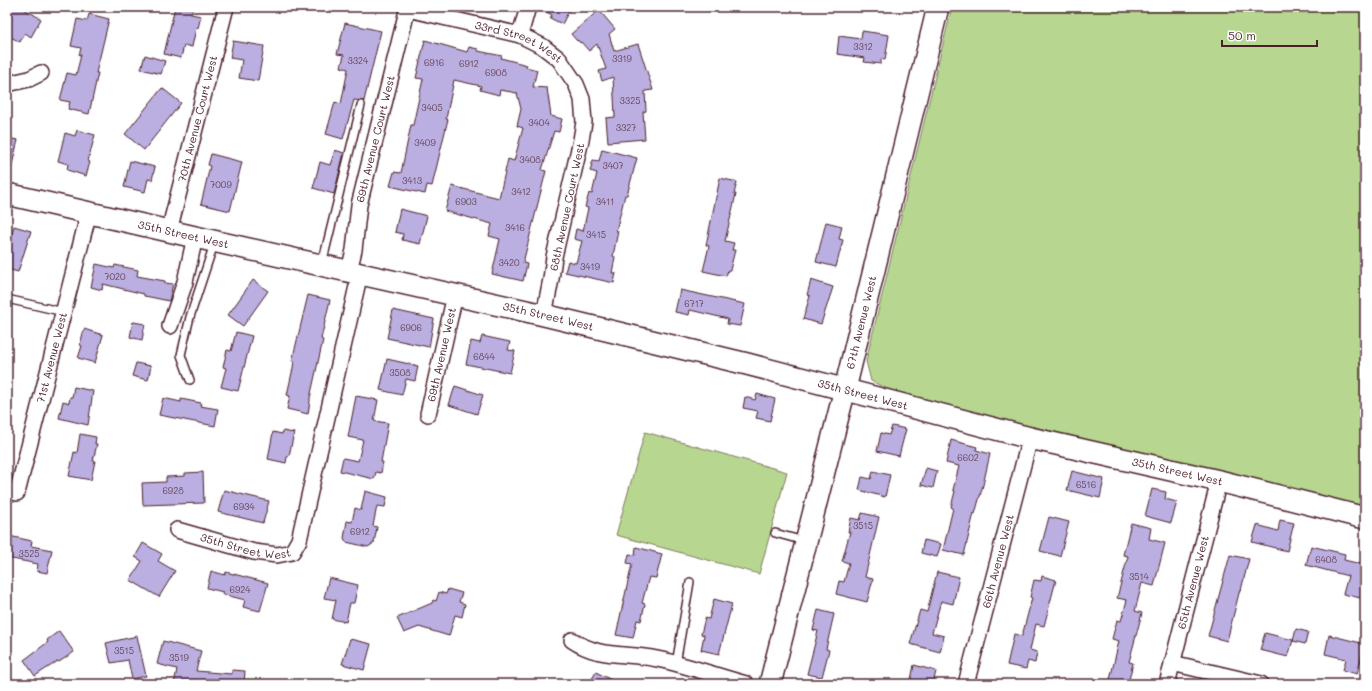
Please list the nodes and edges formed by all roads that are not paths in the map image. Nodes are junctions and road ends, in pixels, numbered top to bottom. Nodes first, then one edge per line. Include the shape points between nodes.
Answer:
1 (226, 7) edge
2 (528, 7) edge
3 (938, 7) edge
4 (408, 8) edge
5 (520, 36) junction
6 (41, 73) dead end
7 (7, 84) edge
8 (582, 99) joint
9 (361, 105) dead end
10 (7, 194) edge
11 (89, 212) junction
12 (169, 231) junction
13 (205, 240) junction
14 (322, 265) junction
15 (355, 272) junction
16 (455, 295) junction
17 (7, 299) edge
18 (64, 312) junction
19 (544, 315) junction
20 (170, 326) dead end
21 (190, 380) dead end
22 (845, 389) junction
23 (428, 414) dead end
24 (1030, 438) junction
25 (1219, 481) junction
26 (7, 491) edge
27 (1365, 518) edge
28 (177, 530) dead end
29 (775, 533) dead end
30 (806, 542) junction
31 (690, 582) dead end
32 (572, 640) dead end
33 (1172, 662) junction
34 (676, 664) junction
35 (746, 684) edge
36 (770, 684) edge
37 (966, 684) edge
38 (1167, 684) edge
39 (1261, 684) edge

1 - 12 street, 70th Avenue Court West
2 - 5 street
3 - 22 street, 67th Avenue West
4 - 5 street, 33rd Street West
4 - 15 street, 69th Avenue Court West via 359,205 354,250
5 - 8 street, 33rd Street West via 542,46 559,59 576,84
6 - 7 street
8 - 19 street, 68th Avenue Court West via 584,122 581,140 554,257
9 - 14 lane
10 - 11 street, 35th Street West
11 - 12 street, 35th Street West
11 - 18 street, 71st Avenue West
12 - 13 street, 35th Street West
13 - 14 street, 35th Street West
13 - 20 street via 185,282
13 - 21 lane via 181,355
14 - 15 street, 35th Street West
15 - 16 street, 35th Street West
15 - 28 street, 35th Street West via 299,540 292,552 254,552
16 - 19 street, 35th Street West
16 - 23 street, 69th Avenue West
17 - 18 lane
18 - 26 street, 71st Avenue West via 17,493
19 - 22 street, 35th Street West
22 - 24 street, 35th Street West
22 - 30 street, 67th Avenue West
24 - 25 street, 35th Street West
24 - 37 street, 66th Avenue West
25 - 27 street, 35th Street West
25 - 33 street, 65th Avenue West
29 - 30 lane
30 - 36 street, 67th Avenue West
31 - 34 lane
32 - 34 street via 587,649 602,653 632,655
33 - 38 street, 65th Avenue West
33 - 39 street
34 - 35 street

